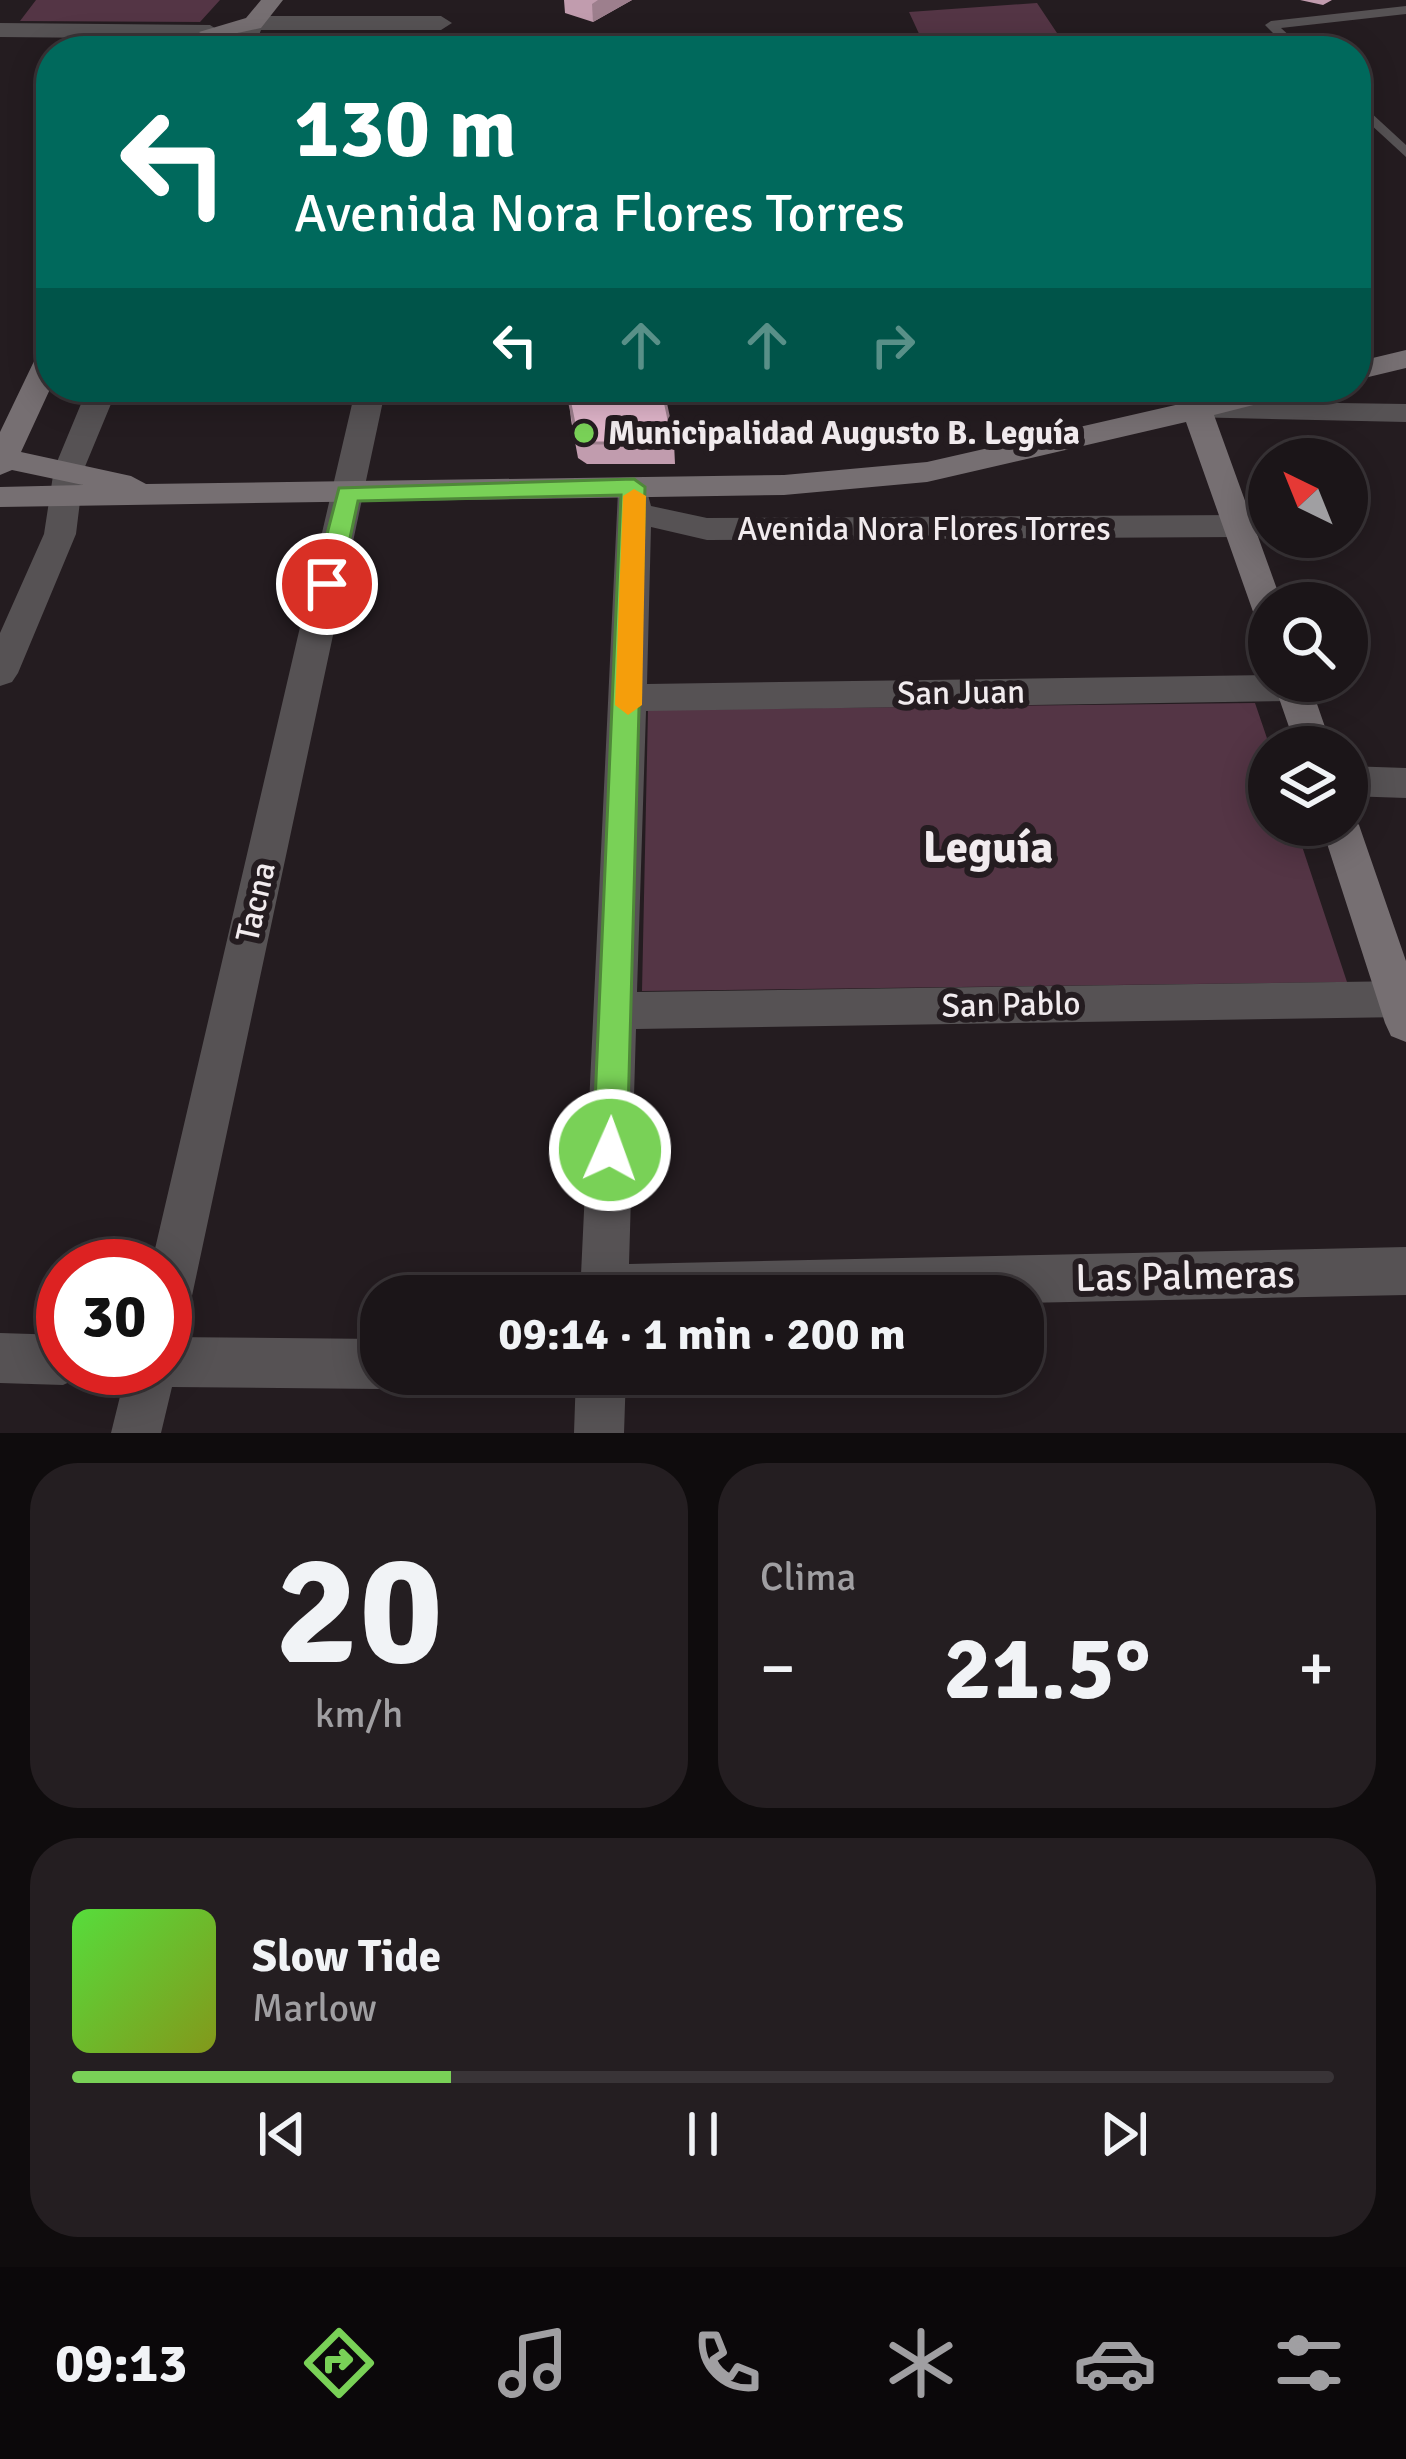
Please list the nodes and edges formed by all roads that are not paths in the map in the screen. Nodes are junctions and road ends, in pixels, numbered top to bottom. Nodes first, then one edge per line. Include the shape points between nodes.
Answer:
1 (11, 0) edge
2 (242, 0) edge
3 (272, 0) edge
4 (1406, 10) edge
5 (440, 11) edge
6 (0, 14) edge
7 (254, 23) junction
8 (0, 30) edge
9 (111, 36) edge
10 (209, 36) edge
11 (218, 36) edge
12 (248, 36) edge
13 (1282, 36) edge
14 (1371, 118) edge
15 (1406, 152) edge
16 (1406, 359) edge
17 (1371, 367) edge
18 (36, 386) edge
19 (98, 402) edge
20 (367, 402) edge
21 (1230, 402) edge
22 (1197, 410) junction
23 (1406, 413) edge
24 (1, 460) edge
25 (67, 484) junction
26 (347, 494) junction
27 (0, 497) edge
28 (635, 500) junction
29 (1240, 526) junction
30 (1258, 582) edge
31 (0, 673) edge
32 (1248, 686) edge
33 (628, 698) junction
34 (1368, 782) edge
35 (1406, 783) edge
36 (1347, 846) edge
37 (1403, 1007) edge
38 (616, 1011) junction
39 (181, 1239) edge
40 (1406, 1271) edge
41 (605, 1275) edge
42 (1044, 1280) edge
43 (0, 1358) edge
44 (36, 1359) edge
45 (192, 1362) edge
46 (360, 1364) edge
47 (145, 1395) edge
48 (600, 1395) edge
49 (136, 1433) edge
50 (599, 1433) edge

1 - 6 street
2 - 10 street
3 - 7 street
4 - 13 lane via 1270,25
5 - 7 street
7 - 11 street
7 - 12 street
8 - 9 street
14 - 15 lane
16 - 17 street
18 - 24 street
19 - 25 street
20 - 26 street, Tacna
21 - 22 street, Avenida Nora Flores Torres
22 - 23 street
22 - 28 street, Avenida Nora Flores Torres via 927,472
22 - 29 street
24 - 25 street, Avenida Nora Flores Torres
25 - 26 street, Avenida Nora Flores Torres
25 - 27 street, Avenida Nora Flores Torres
25 - 31 street via 60,534
26 - 28 street, Avenida Nora Flores Torres
26 - 39 street, Tacna
28 - 29 street, Avenida Nora Flores Torres via 707,530
28 - 33 street
29 - 30 street
32 - 33 street, San Juan
33 - 38 street
34 - 35 street
36 - 37 street
37 - 38 street, San Pablo
38 - 41 street
40 - 42 street, Las Palmeras
43 - 44 street
45 - 46 street
47 - 49 street
48 - 50 street

